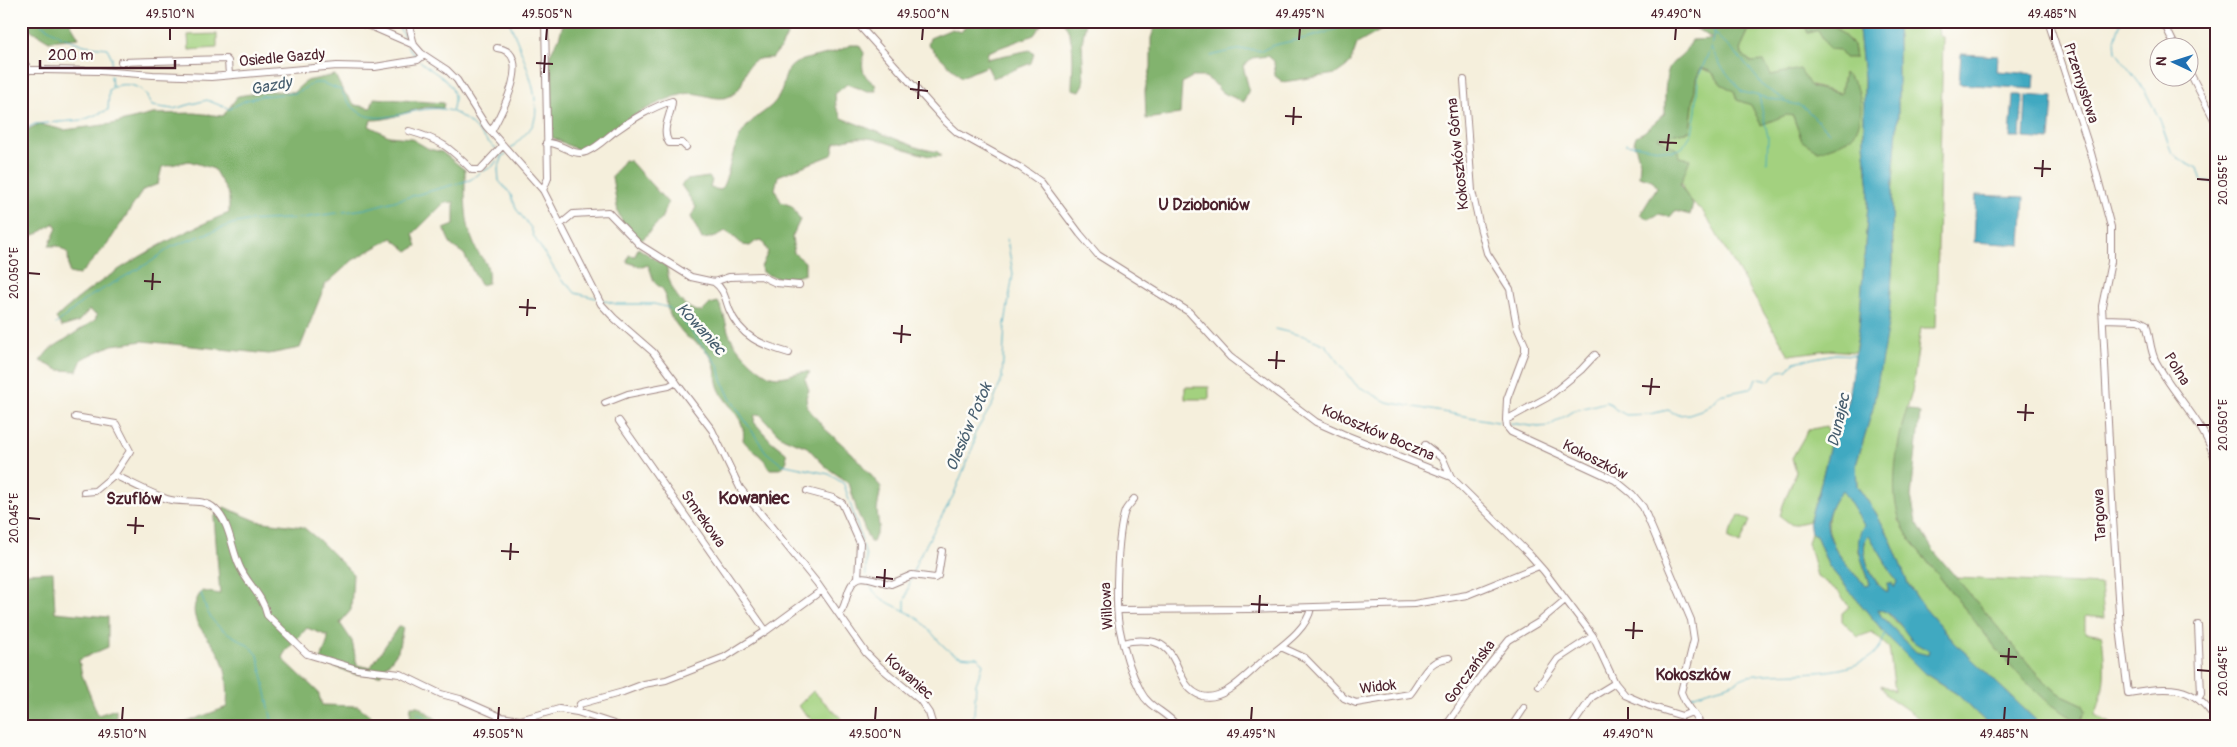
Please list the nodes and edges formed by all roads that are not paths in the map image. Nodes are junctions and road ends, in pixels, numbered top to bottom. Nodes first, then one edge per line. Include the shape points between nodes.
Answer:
1 (353, 21) edge
2 (408, 21) edge
3 (545, 21) edge
4 (855, 21) edge
5 (2048, 21) edge
6 (2163, 21) edge
7 (2171, 38) edge
8 (414, 45) junction
9 (497, 48) dead end
10 (421, 57) junction
11 (21, 58) edge
12 (121, 62) dead end
13 (30, 70) junction
14 (229, 75) junction
15 (21, 76) edge
16 (1464, 80) dead end
17 (2198, 88) edge
18 (2216, 123) edge
19 (409, 131) dead end
20 (491, 132) junction
21 (546, 144) junction
22 (502, 147) junction
23 (686, 147) dead end
24 (547, 171) junction
25 (538, 183) junction
26 (543, 190) junction
27 (560, 224) junction
28 (2112, 235) joint
29 (714, 282) junction
30 (798, 285) dead end
31 (2103, 319) junction
32 (789, 353) dead end
33 (1595, 356) dead end
34 (676, 382) junction
35 (605, 403) dead end
36 (75, 417) dead end
37 (1506, 420) junction
38 (620, 421) dead end
39 (1425, 445) dead end
40 (2216, 462) edge
41 (114, 476) junction
42 (1451, 477) junction
43 (807, 490) dead end
44 (84, 492) dead end
45 (1134, 499) dead end
46 (942, 552) dead end
47 (1540, 566) junction
48 (860, 577) junction
49 (822, 590) junction
50 (1565, 600) junction
51 (1311, 608) junction
52 (1118, 610) junction
53 (839, 614) junction
54 (2198, 624) dead end
55 (766, 631) junction
56 (1593, 636) junction
57 (1123, 642) junction
58 (1281, 647) junction
59 (1449, 658) dead end
60 (1615, 683) junction
61 (1539, 686) dead end
62 (2198, 699) junction
63 (1524, 708) dead end
64 (577, 712) junction
65 (1692, 712) junction
66 (2216, 720) edge
67 (620, 726) edge
68 (933, 726) edge
69 (1177, 726) edge
70 (1446, 726) edge
71 (1512, 726) edge
72 (1572, 726) edge
73 (1702, 726) edge

1 - 8 street
2 - 8 street
3 - 21 street
4 - 42 street, Kokoszków Boczna via 958,133 1041,182 1098,255 1190,312 1247,370 1316,422
5 - 28 street, Przemysłowa via 2091,153
6 - 7 street
8 - 10 street
9 - 20 street via 509,52 516,75
10 - 14 street, Osiedle Gazdy via 375,67 337,66
10 - 20 street via 457,80
11 - 13 street
12 - 14 street via 226,59
13 - 14 street, Osiedle Gazdy
13 - 15 street
16 - 37 street, Kokoszków Górna via 1469,160 1478,220 1487,252 1510,289 1517,327 1525,345 1507,399
17 - 18 street
19 - 22 street via 446,144 472,170 480,170
20 - 22 street
21 - 23 street via 557,144 583,153 624,126 672,101 666,137 669,142 682,143
21 - 24 street
22 - 25 street, Kowaniec
24 - 25 street
24 - 26 street via 547,185
25 - 26 street, Kowaniec
26 - 27 street, Kowaniec
27 - 29 street via 572,214 608,212 640,245 667,263 690,276
27 - 34 street, Kowaniec via 601,304 647,346
28 - 31 street, Targowa
29 - 30 street via 729,277 761,276 776,283
29 - 32 street via 720,286 734,321 748,337
31 - 40 street, Polna via 2138,320 2146,324 2155,360 2198,422
31 - 62 street, Targowa via 2112,518 2128,693 2172,688
33 - 37 street via 1548,397
34 - 35 street
34 - 49 street, Kowaniec via 712,430 740,488
36 - 41 street via 116,424 130,451
37 - 65 street, Kokoszków via 1512,432 1614,480 1643,507 1693,626 1693,647 1681,689
38 - 55 street, Smrekowa
39 - 42 street via 1443,459
41 - 44 street via 95,491
41 - 64 street via 168,499 205,503 215,508 224,520 239,566 267,615 307,654 357,669 400,674 501,717 520,720 559,709
42 - 47 street, Kokoszków Boczna
43 - 48 street via 842,503 860,543
45 - 52 street, Willowa via 1125,511 1122,525
46 - 48 street via 935,578 912,575 891,584
47 - 50 street, Kokoszków Boczna
47 - 51 street via 1467,595 1443,601 1397,606
48 - 53 street via 850,586
49 - 53 street, Kowaniec
49 - 55 street
50 - 56 street, Kokoszków Boczna
50 - 70 street, Gorczańska via 1509,640
51 - 52 street
51 - 58 street via 1307,619
52 - 57 street, Willowa
53 - 68 street, Kowaniec via 866,653 924,704
54 - 62 street via 2201,694
55 - 64 street via 725,657 666,680 580,704
56 - 60 street, Kokoszków Boczna
56 - 61 street via 1558,659
57 - 58 street via 1135,640 1164,645 1189,687 1207,697 1224,692 1248,676
57 - 69 street, Willowa via 1141,693
58 - 59 street, Widok via 1305,658 1344,698 1356,703 1410,694 1431,663
60 - 65 street, Kokoszków Boczna via 1625,695 1638,702 1682,716
60 - 72 street via 1592,697
62 - 66 street, Targowa
63 - 71 street
64 - 67 street
65 - 73 street, Kokoszków

